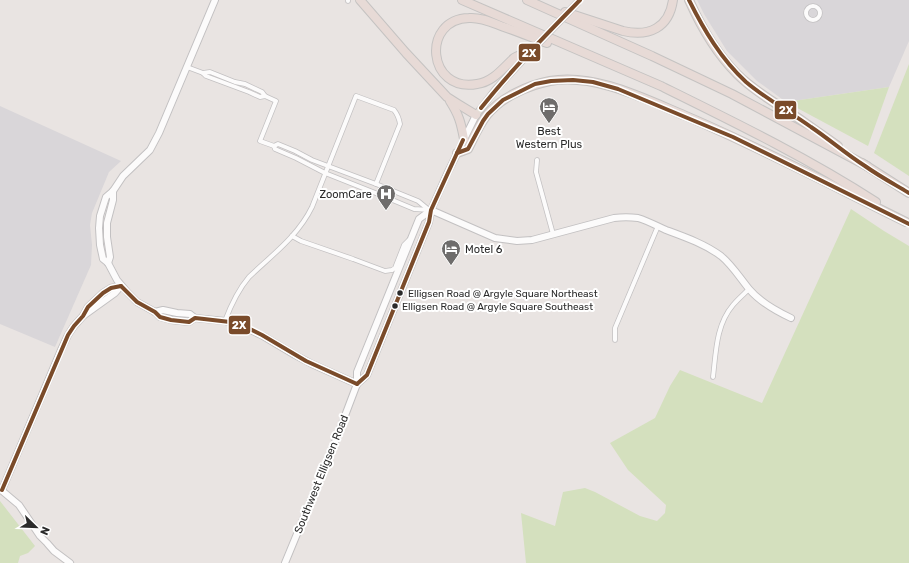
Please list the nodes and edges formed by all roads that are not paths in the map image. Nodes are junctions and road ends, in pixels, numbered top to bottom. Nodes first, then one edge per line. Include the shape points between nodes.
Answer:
1 (215, 0) edge
2 (360, 0) edge
3 (462, 0) edge
4 (673, 0) edge
5 (689, 0) edge
6 (818, 0) edge
7 (529, 1) edge
8 (579, 1) edge
9 (816, 6) dead end
10 (531, 51) junction
11 (599, 60) junction
12 (187, 67) junction
13 (448, 97) junction
14 (476, 115) junction
15 (464, 139) junction
16 (274, 146) junction
17 (457, 153) junction
18 (538, 160) dead end
19 (867, 166) junction
20 (328, 167) junction
21 (325, 173) junction
22 (376, 184) junction
23 (909, 193) edge
24 (431, 210) junction
25 (908, 223) edge
26 (658, 226) junction
27 (553, 234) junction
28 (292, 236) junction
29 (411, 239) junction
30 (121, 286) junction
31 (749, 289) junction
32 (792, 318) dead end
33 (225, 321) junction
34 (615, 340) dead end
35 (713, 377) dead end
36 (357, 384) junction
37 (1, 489) edge
38 (70, 563) edge
39 (285, 563) edge

1 - 12 street
2 - 13 highway
3 - 11 highway
4 - 7 highway via 670,12 660,26 650,32 637,33 623,31
5 - 19 highway via 703,29 737,74 757,91
6 - 9 street
7 - 19 highway via 732,94
8 - 10 main road, Southwest Elligsen Road, bridge
10 - 11 highway via 514,59 489,80 470,85 458,83 447,77 436,61 435,51 437,41 445,28 454,21 469,18 493,23
10 - 14 main road, Southwest Elligsen Road
11 - 25 highway via 677,94 769,141 861,192
12 - 16 street via 276,101 260,141
12 - 30 street via 160,134 150,150 106,197 100,216 103,259
13 - 14 highway
13 - 15 highway via 461,123
14 - 15 street, Southwest Elligsen Road
15 - 17 street, Southwest Elligsen Road
16 - 20 street via 278,144
16 - 21 street
17 - 24 street, Southwest Elligsen Road
17 - 25 highway via 468,149 488,114 504,100 535,84 584,80 618,89 733,137
18 - 27 street via 536,172
19 - 23 highway
20 - 21 street
20 - 22 street
20 - 22 street via 356,96 394,110 399,117 400,124
21 - 24 street via 414,208
21 - 28 street via 307,218
22 - 24 street via 418,201
24 - 27 street via 495,238 510,241 532,240
24 - 29 street, Southwest Elligsen Road via 419,219
24 - 36 street, Southwest Elligsen Road via 366,374
26 - 27 street via 627,217
26 - 31 street via 699,243 722,257
26 - 34 street via 615,328
28 - 29 street via 385,271 395,268 404,245
28 - 33 street via 243,284
29 - 36 street, Southwest Elligsen Road via 357,372
30 - 33 street via 137,302 160,317 190,322 194,318
30 - 37 street via 103,293 88,307 71,331
31 - 32 street via 768,305
31 - 35 street via 732,305 723,319 718,335
33 - 36 street via 256,332 299,357
36 - 39 street, Southwest Elligsen Road
37 - 38 street via 19,505 40,536

